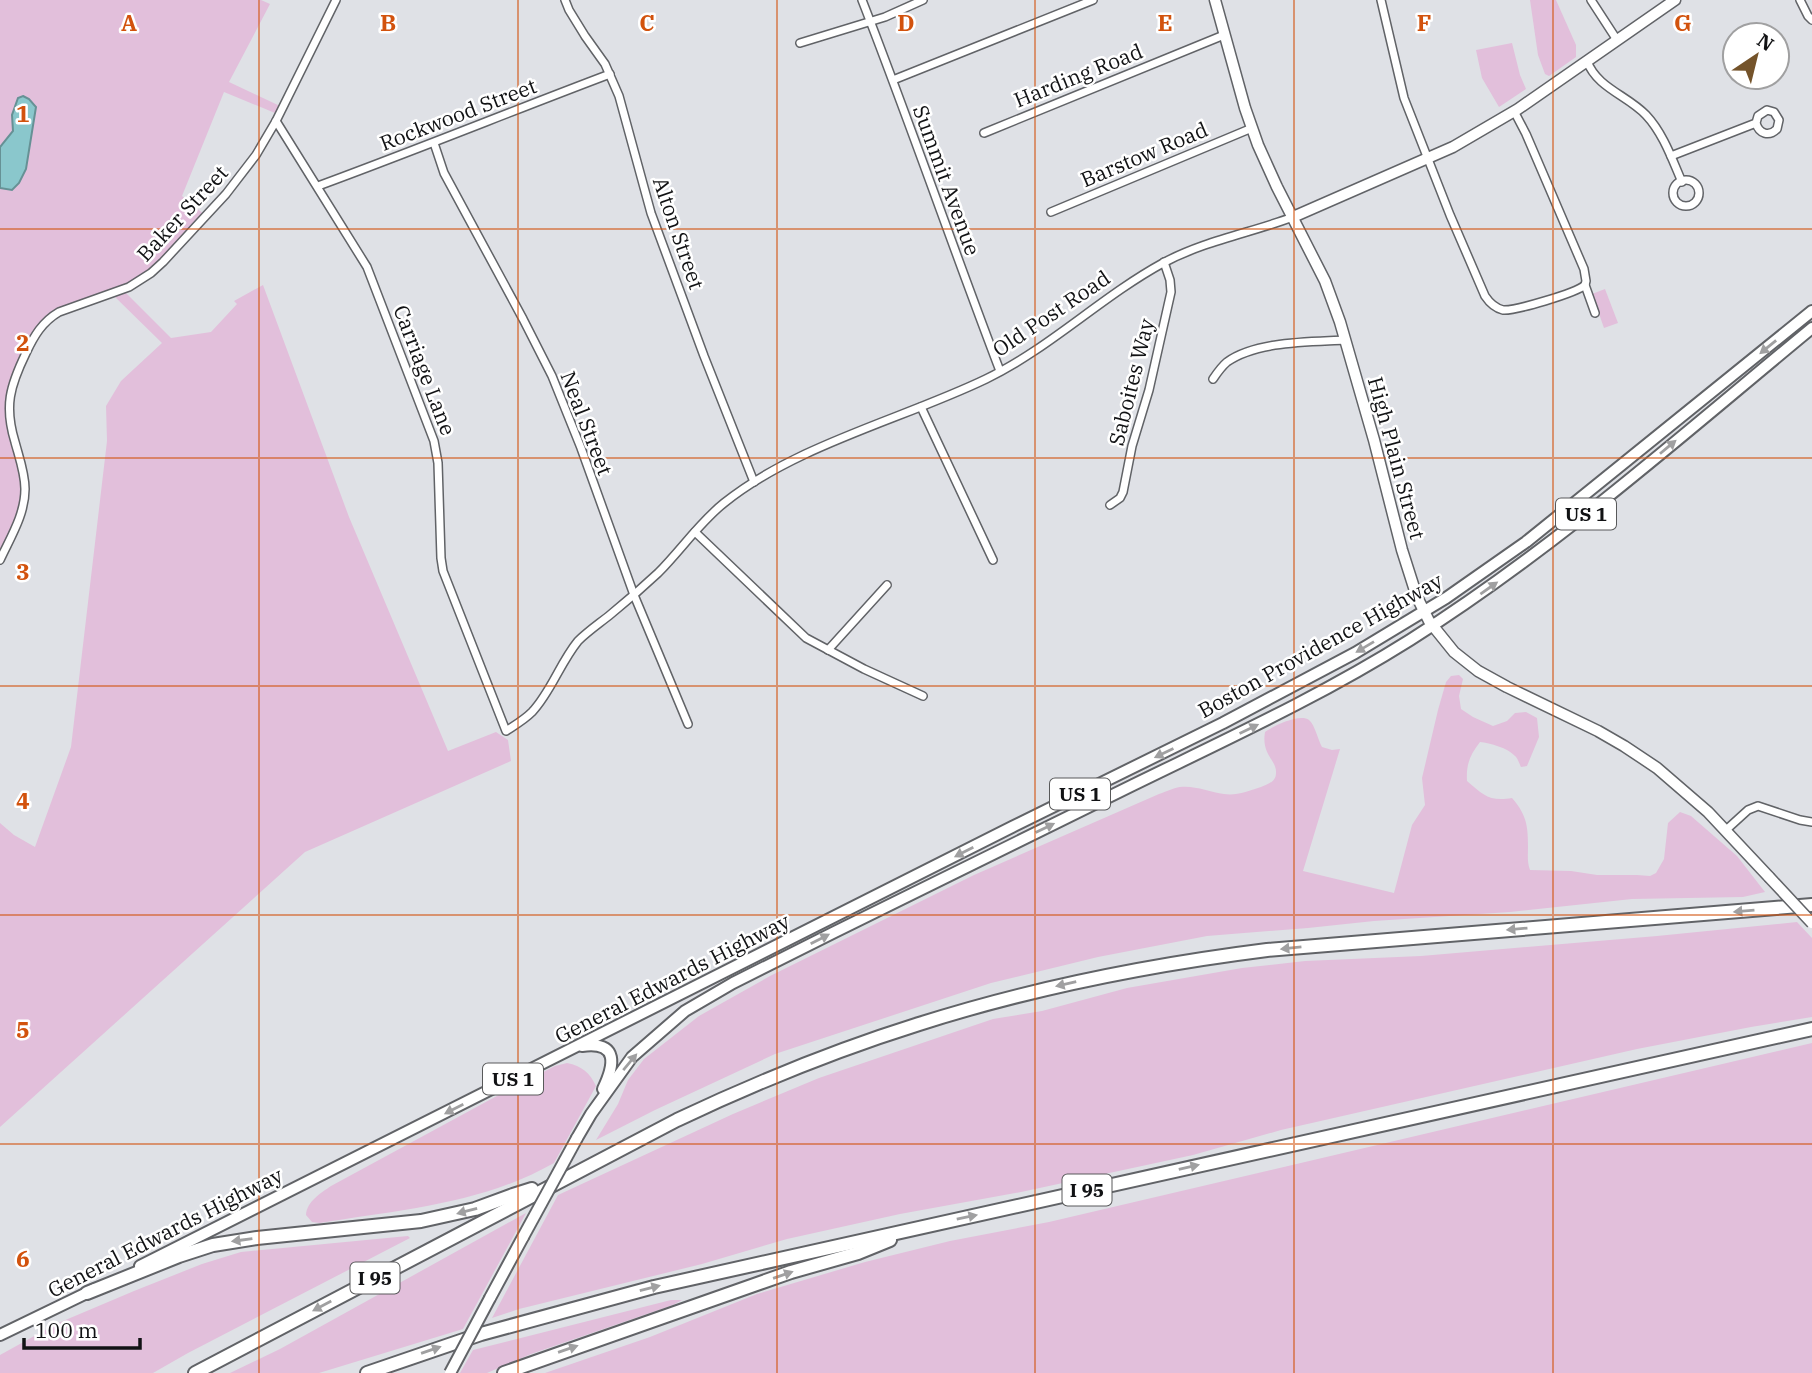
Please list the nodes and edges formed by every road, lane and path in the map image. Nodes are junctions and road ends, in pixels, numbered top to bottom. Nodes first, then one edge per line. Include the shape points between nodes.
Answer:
1 (336, 0) edge
2 (565, 0) edge
3 (862, 0) edge
4 (923, 0) edge
5 (1093, 0) edge
6 (1215, 0) edge
7 (1381, 0) edge
8 (1591, 0) edge
9 (1675, 0) edge
10 (1800, 0) edge
11 (1812, 20) edge
12 (870, 22) junction
13 (1224, 35) junction
14 (1617, 40) junction
15 (800, 43) dead end
16 (1587, 61) junction
17 (610, 74) junction
18 (893, 80) junction
19 (1514, 111) junction
20 (276, 121) junction
21 (1756, 123) dead end
22 (1252, 128) junction
23 (984, 133) dead end
24 (434, 143) junction
25 (1671, 156) junction
26 (1428, 159) junction
27 (1682, 182) dead end
28 (318, 186) junction
29 (1051, 212) dead end
30 (1293, 217) junction
31 (1164, 262) junction
32 (1585, 285) junction
33 (1812, 311) edge
34 (1595, 313) dead end
35 (1812, 328) edge
36 (1345, 340) junction
37 (1000, 371) junction
38 (1213, 379) dead end
39 (921, 407) junction
40 (754, 482) junction
41 (1110, 505) dead end
42 (695, 532) junction
43 (0, 560) edge
44 (993, 560) dead end
45 (887, 585) dead end
46 (634, 595) junction
47 (1423, 611) junction
48 (1432, 626) junction
49 (828, 650) junction
50 (923, 696) dead end
51 (688, 724) dead end
52 (506, 731) joint
53 (1135, 767) joint
54 (1166, 769) joint
55 (1812, 822) edge
56 (1726, 830) junction
57 (1812, 905) edge
58 (1812, 923) edge
59 (1812, 1028) edge
60 (574, 1048) junction
61 (591, 1114) junction
62 (555, 1182) junction
63 (927, 1226) junction
64 (87, 1293) junction
65 (0, 1335) edge
66 (195, 1373) edge
67 (367, 1373) edge
68 (450, 1373) edge
69 (503, 1373) edge

1 - 20 street, Baker Street
2 - 17 street, Alton Street
3 - 12 street, Summit Avenue
4 - 12 street
5 - 18 street
6 - 13 main road, High Plain Street
7 - 26 street via 1404,99
8 - 14 street
9 - 14 main road, Old Post Road
10 - 11 street
12 - 15 street
12 - 18 street, Summit Avenue
13 - 22 main road, High Plain Street
13 - 23 street, Harding Road
14 - 16 main road, Old Post Road
16 - 19 main road, Old Post Road
16 - 25 street via 1600,81 1640,108
17 - 24 street, Rockwood Street
17 - 40 street, Alton Street via 651,213
18 - 37 street, Summit Avenue
19 - 26 main road, Old Post Road
19 - 32 street via 1584,269
20 - 28 street, Carriage Lane
20 - 43 street, Baker Street via 238,181 151,273 129,287 59,312 37,332 12,383 9,417 25,491 21,514
21 - 25 street
22 - 29 street, Barstow Road
22 - 30 main road, High Plain Street
24 - 28 street, Rockwood Street
24 - 46 street, Neal Street via 444,173 552,376
25 - 27 street
26 - 30 main road, Old Post Road
26 - 32 street via 1490,303 1502,310 1514,309
28 - 52 street, Carriage Lane via 367,267 435,441 443,571
30 - 31 street, Old Post Road
30 - 36 main road, High Plain Street via 1325,281
31 - 37 street, Old Post Road
31 - 41 street, Saboites Way via 1171,285 1149,390 1123,492
32 - 34 street
33 -> 47 main road, Boston Providence Highway / US 1 via 1536,534
48 -> 35 main road, Boston Providence Highway / US 1 via 1563,533
36 - 38 street via 1243,353 1224,364
36 - 47 main road, High Plain Street
37 - 39 street, Old Post Road
39 - 40 street, Old Post Road
39 - 44 street
40 - 42 street, Old Post Road
42 - 46 street, Old Post Road
42 - 49 street via 806,638
45 - 49 street
46 - 51 street, Neal Street
46 - 52 street, Old Post Road via 578,642 538,705
47 - 48 main road, High Plain Street
47 -> 53 main road, Boston Providence Highway / US 1 via 1266,702
54 -> 48 main road, Boston Providence Highway / US 1 via 1259,725
48 - 56 main road, High Plain Street via 1478,671 1598,731 1648,762
49 - 50 street
53 -> 60 main road, General Edwards Highway / US 1
61 -> 54 main road, General Edwards Highway / US 1 via 632,1057 685,1011 746,976
55 - 56 street via 1758,806
56 - 58 main road, High Plain Street, bridge
57 -> 62 highway, I 95 via 1296,947 1078,981 972,1008 839,1051 685,1116
63 -> 59 highway, I 95
60 - 61 main road via 599,1046 612,1059
60 -> 64 main road, General Edwards Highway / US 1
61 - 68 main road, General Edwards Highway / US 1, bridge
62 -> 64 highway via 427,1220 213,1245
62 -> 66 highway, I 95
67 -> 63 highway, I 95 via 583,1305
69 -> 63 highway
64 - 65 main road, General Edwards Highway / US 1

